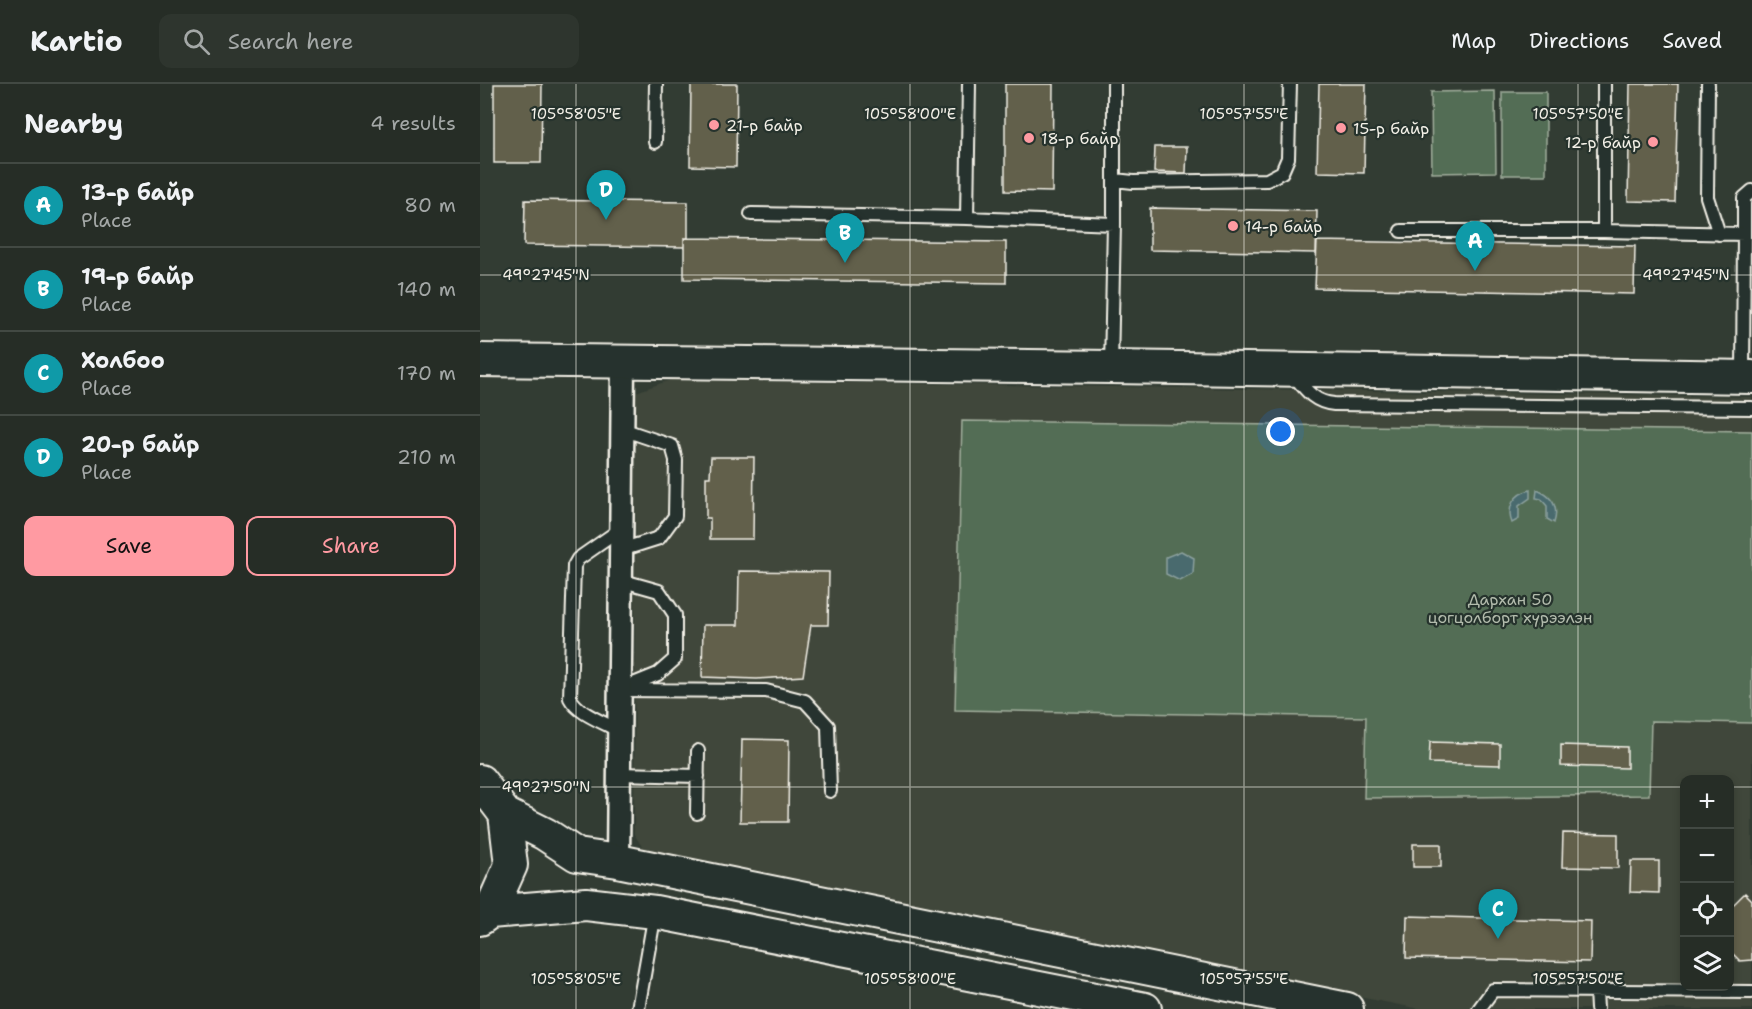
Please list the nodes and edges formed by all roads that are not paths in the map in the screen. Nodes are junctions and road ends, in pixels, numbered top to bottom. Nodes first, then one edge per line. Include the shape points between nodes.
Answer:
1 (656, 84) edge
2 (969, 84) edge
3 (1114, 84) edge
4 (1290, 84) edge
5 (1604, 84) edge
6 (1708, 84) edge
7 (655, 142) dead end
8 (1115, 180) junction
9 (1752, 191) edge
10 (751, 214) dead end
11 (967, 218) junction
12 (1114, 224) junction
13 (1401, 231) dead end
14 (1604, 231) junction
15 (1719, 234) junction
16 (1744, 234) junction
17 (480, 360) edge
18 (622, 363) junction
19 (1111, 367) junction
20 (1289, 370) junction
21 (1747, 377) edge
22 (1752, 408) edge
23 (622, 429) junction
24 (621, 539) junction
25 (620, 580) junction
26 (620, 690) junction
27 (619, 731) junction
28 (698, 751) dead end
29 (619, 774) junction
30 (698, 776) junction
31 (480, 781) edge
32 (830, 791) dead end
33 (697, 813) dead end
34 (505, 814) junction
35 (618, 861) junction
36 (655, 912) junction
37 (485, 916) edge
38 (1596, 990) junction
39 (1752, 992) edge
40 (638, 1009) edge
41 (1145, 1009) edge
42 (1347, 1009) edge
43 (1479, 1009) edge
44 (1597, 1009) edge

1 - 7 lane
2 - 11 lane
3 - 8 lane
4 - 8 lane via 1288,158 1282,172 1267,180
5 - 14 lane
6 - 15 lane via 1707,197
8 - 12 lane
9 - 16 lane via 1744,198
10 - 11 lane
11 - 12 lane
12 - 19 lane
13 - 14 lane
14 - 15 lane
15 - 16 lane
16 - 21 lane
17 - 18 main road
18 - 19 main road
18 - 23 street
19 - 20 main road
20 - 21 main road
20 - 22 lane via 1310,396 1334,404
23 - 24 street
23 - 24 lane via 672,446 676,460 675,516 659,538
24 - 25 street
24 - 27 lane via 578,559 574,566 570,698 580,709
25 - 26 street
25 - 26 lane via 659,591 675,615 675,659 658,674
26 - 27 street
26 - 32 lane via 766,691 805,701 828,726
27 - 29 street
28 - 30 lane
29 - 30 lane
29 - 35 street
30 - 33 lane
31 - 34 main road
34 - 35 main road via 577,855
34 - 37 main road via 511,865
35 - 42 main road
36 - 37 main road via 586,904
36 - 40 lane
36 - 41 main road
38 - 39 lane
38 - 43 lane via 1493,990
38 - 44 lane

